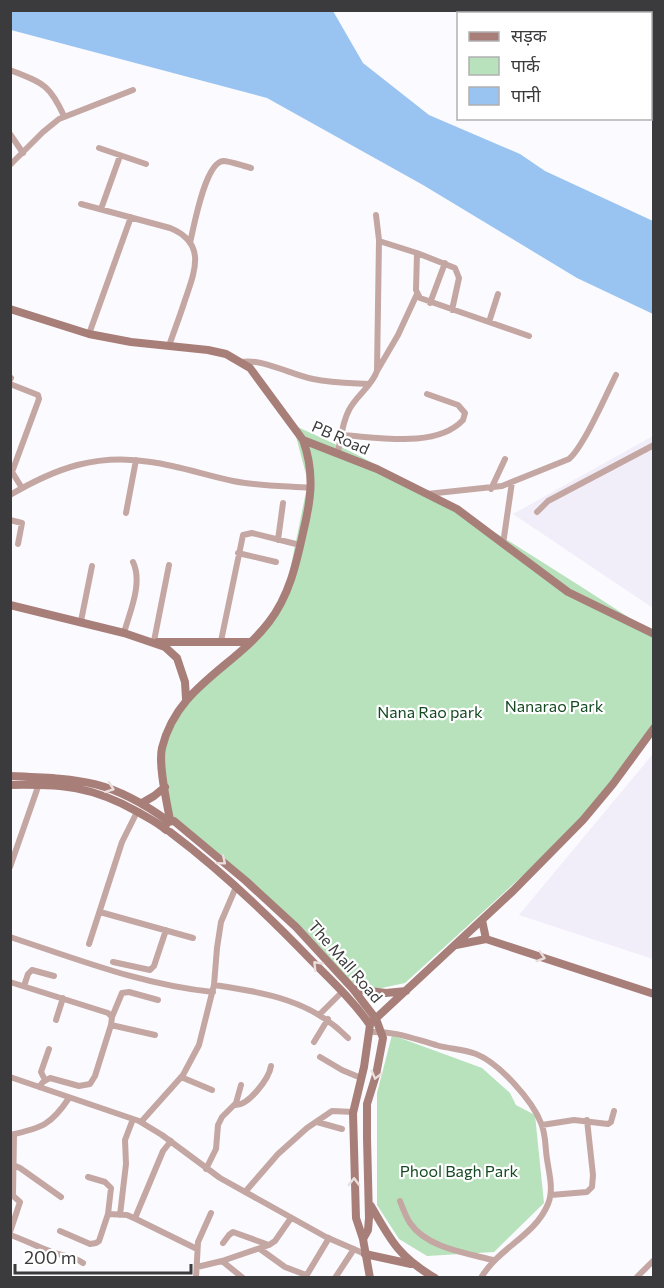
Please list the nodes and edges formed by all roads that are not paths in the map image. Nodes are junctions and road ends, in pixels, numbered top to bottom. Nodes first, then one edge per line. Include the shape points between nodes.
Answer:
1 (10, 70) edge
2 (133, 90) dead end
3 (63, 116) junction
4 (10, 134) edge
5 (99, 148) dead end
6 (23, 153) junction
7 (120, 156) junction
8 (146, 164) dead end
9 (10, 165) edge
10 (250, 168) dead end
11 (81, 204) dead end
12 (101, 209) junction
13 (376, 215) dead end
14 (131, 217) junction
15 (379, 241) junction
16 (190, 243) junction
17 (417, 253) junction
18 (445, 263) junction
19 (417, 294) junction
20 (498, 294) dead end
21 (430, 303) junction
22 (10, 309) edge
23 (452, 310) junction
24 (489, 322) junction
25 (89, 334) junction
26 (529, 336) dead end
27 (169, 346) junction
28 (241, 362) junction
29 (377, 371) junction
30 (616, 375) dead end
31 (11, 381) edge
32 (369, 384) junction
33 (427, 394) dead end
34 (341, 435) junction
35 (303, 440) junction
36 (654, 445) edge
37 (334, 451) junction
38 (505, 459) dead end
39 (136, 460) junction
40 (311, 462) junction
41 (11, 472) edge
42 (512, 483) junction
43 (22, 488) junction
44 (311, 488) junction
45 (490, 489) junction
46 (424, 494) junction
47 (10, 495) edge
48 (283, 503) dead end
49 (537, 512) dead end
50 (126, 513) dead end
51 (10, 520) edge
52 (278, 540) junction
53 (18, 544) dead end
54 (503, 544) junction
55 (300, 545) junction
56 (238, 553) junction
57 (133, 562) dead end
58 (276, 562) dead end
59 (168, 565) dead end
60 (92, 566) dead end
61 (10, 605) edge
62 (81, 621) junction
63 (124, 633) junction
64 (654, 634) edge
65 (220, 641) junction
66 (154, 642) junction
67 (250, 642) junction
68 (186, 699) junction
69 (654, 729) edge
70 (10, 776) edge
71 (40, 781) junction
72 (10, 785) edge
73 (165, 787) junction
74 (142, 803) junction
75 (137, 812) junction
76 (170, 825) junction
77 (10, 867) edge
78 (236, 887) junction
79 (100, 912) junction
80 (482, 920) junction
81 (166, 930) junction
82 (10, 937) edge
83 (193, 938) dead end
84 (486, 939) junction
85 (89, 944) dead end
86 (455, 946) junction
87 (113, 962) dead end
88 (54, 976) dead end
89 (10, 982) edge
90 (24, 986) junction
91 (214, 988) junction
92 (353, 989) junction
93 (406, 991) junction
94 (342, 992) junction
95 (654, 994) edge
96 (63, 998) junction
97 (158, 1000) dead end
98 (320, 1014) junction
99 (328, 1019) junction
100 (56, 1020) dead end
101 (111, 1021) junction
102 (372, 1025) junction
103 (382, 1031) junction
104 (155, 1035) dead end
105 (348, 1038) dead end
106 (314, 1042) dead end
107 (49, 1048) dead end
108 (320, 1057) dead end
109 (271, 1066) dead end
110 (10, 1077) edge
111 (181, 1077) junction
112 (361, 1078) junction
113 (45, 1080) junction
114 (241, 1085) dead end
115 (39, 1087) junction
116 (212, 1090) dead end
117 (69, 1098) junction
118 (235, 1105) junction
119 (614, 1111) dead end
120 (354, 1112) junction
121 (132, 1119) junction
122 (587, 1120) junction
123 (141, 1122) junction
124 (317, 1122) junction
125 (542, 1125) junction
126 (342, 1129) dead end
127 (12, 1135) edge
128 (171, 1141) junction
129 (12, 1165) edge
130 (206, 1169) junction
131 (88, 1177) dead end
132 (245, 1192) junction
133 (12, 1194) edge
134 (550, 1196) junction
135 (61, 1197) dead end
136 (400, 1201) dead end
137 (370, 1203) junction
138 (211, 1213) dead end
139 (108, 1215) junction
140 (120, 1215) junction
141 (135, 1218) junction
142 (291, 1218) junction
143 (60, 1231) dead end
144 (10, 1234) edge
145 (329, 1238) junction
146 (363, 1239) junction
147 (223, 1243) dead end
148 (269, 1245) junction
149 (197, 1249) junction
150 (260, 1249) junction
151 (354, 1249) junction
152 (365, 1254) junction
153 (493, 1260) junction
154 (654, 1260) edge
155 (222, 1262) junction
156 (83, 1263) dead end
157 (414, 1265) junction
158 (197, 1268) junction
159 (305, 1276) edge
160 (241, 1277) edge
161 (196, 1278) edge
162 (335, 1278) edge
163 (370, 1278) edge
164 (435, 1278) edge
165 (481, 1278) edge
166 (636, 1278) edge

1 - 3 street via 48,87
2 - 3 street
3 - 6 street
4 - 6 street
5 - 7 street
6 - 9 street
7 - 8 street
7 - 12 street
10 - 16 street via 223,161 213,166
11 - 12 street
12 - 14 street
13 - 15 street
14 - 16 street via 180,232
14 - 25 street
15 - 17 street
15 - 29 street
16 - 27 street via 195,271
17 - 18 street
17 - 19 street
18 - 21 street
18 - 23 street via 459,275
19 - 21 street
19 - 29 street
20 - 24 street
21 - 23 street
22 - 25 street, PB Road
23 - 24 street
24 - 26 street
25 - 27 street, PB Road
27 - 28 street, PB Road via 226,354
28 - 32 street via 254,361 324,381
28 - 35 street, PB Road via 250,368
29 - 32 street
30 - 42 street via 575,453
31 - 41 street via 39,399
32 - 34 street via 349,409
33 - 34 street via 458,405 465,413 463,420 446,432 423,438
34 - 37 street
35 - 37 street, PB Road
35 - 40 street
36 - 49 street via 548,501
37 - 40 street via 319,454
37 - 46 street, PB Road
38 - 45 street
39 - 43 street via 74,465
39 - 44 street via 240,482
39 - 50 street
40 - 44 street
41 - 43 street
42 - 45 street
42 - 54 street
43 - 47 street
44 - 55 street
45 - 46 street
46 - 54 street, PB Road via 457,509
48 - 52 street
51 - 53 street via 22,523
52 - 55 street
52 - 56 street via 245,534
54 - 64 street, PB Road via 568,592
55 - 67 street via 283,599 270,621
56 - 58 street
56 - 65 street
57 - 63 street via 137,580
59 - 66 street
60 - 62 street
61 - 62 street
62 - 63 street
63 - 66 street
65 - 66 street
65 - 67 street
66 - 68 street via 177,658
67 - 68 street
68 - 73 street via 162,747
69 - 80 street via 583,820
70 - 71 street, The Mall Road
71 - 72 street, The Mall Road
71 -> 74 street, The Mall Road via 97,783
71 - 75 street, The Mall Road via 96,792
71 - 77 street
73 - 74 street
73 - 76 street
74 - 76 street, The Mall Road
75 - 76 street, The Mall Road
75 - 79 street via 122,842
76 - 78 street, The Mall Road
76 -> 92 street, The Mall Road via 246,881 296,927
78 - 91 street via 221,922
94 -> 78 street, The Mall Road
79 - 81 street
79 - 85 street
80 - 84 street
80 - 86 street
81 - 83 street
81 - 87 street via 150,970
82 - 91 street via 124,976 170,986
84 - 86 street
84 -> 95 street
86 - 93 street
88 - 90 street via 32,970
89 - 90 street
90 - 96 street
91 - 98 street via 286,999
91 - 111 street via 201,1040
92 - 93 street
92 - 102 street, The Mall Road
93 - 102 street
94 - 98 street
94 - 102 street, The Mall Road
96 - 100 street
96 - 101 street via 108,1013
97 - 101 street via 122,993
98 - 99 street
99 - 105 street
99 - 106 street
101 - 104 street
101 - 113 street via 90,1084
102 - 103 street, The Mall Road
102 - 103 street
102 - 112 street
103 - 125 street via 483,1058 516,1086
103 -> 137 street via 382,1048 368,1104
107 - 113 street via 41,1072
108 - 112 street
109 - 118 street via 265,1082 245,1103
110 - 115 street
111 - 116 street
111 - 123 street
112 - 120 street
113 - 115 street
114 - 118 street
115 - 117 street
117 - 121 street
117 - 127 street via 49,1123
118 - 130 street via 219,1121 216,1149
119 - 122 street via 608,1124
120 - 124 street via 332,1111
146 -> 120 street via 354,1195
121 - 123 street
121 - 140 street via 125,1140
122 - 125 street
122 - 134 street via 592,1187 586,1192
123 - 128 street
124 - 126 street
124 - 132 street via 278,1154
125 - 134 street
127 - 129 street
128 - 130 street
128 - 141 street via 163,1151
129 - 133 street
129 - 135 street
130 - 132 street
131 - 139 street via 111,1188
132 - 142 street
133 - 144 street via 20,1200 20,1206
134 - 153 street via 544,1213 528,1232
136 - 153 street via 409,1222 427,1239
137 - 146 street via 368,1230
137 - 157 street via 387,1235
138 - 149 street
139 - 140 street
139 - 143 street via 96,1244
140 - 141 street
141 - 149 street
142 - 145 street
142 - 148 street
144 - 156 street
145 - 151 street
145 - 159 street
146 - 152 street
147 - 148 street via 233,1232
148 - 150 street
149 - 158 street
150 - 155 street
150 - 159 street
151 - 152 street
151 - 162 street
152 - 157 street
152 - 163 street
153 - 165 street
154 - 166 street
155 - 158 street
155 - 160 street
157 - 164 street
158 - 161 street

